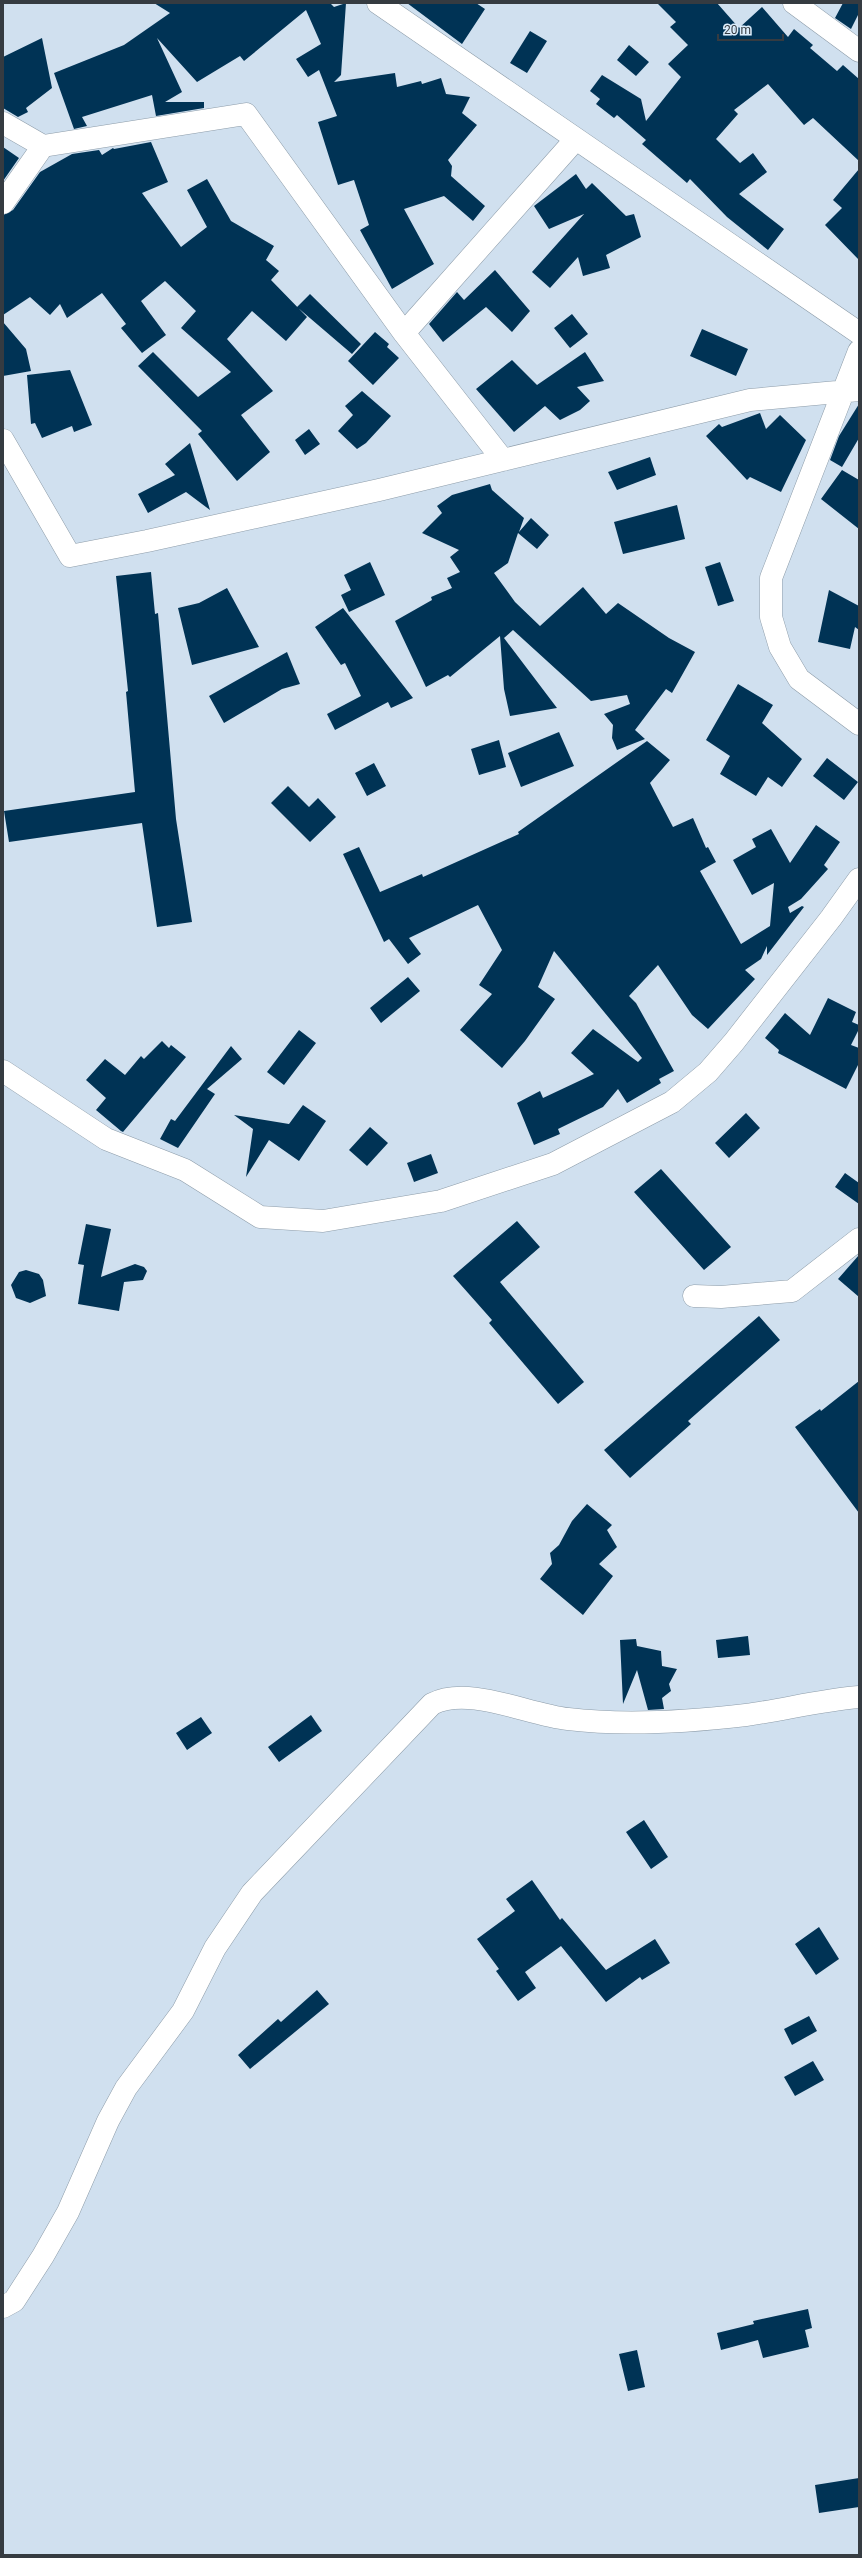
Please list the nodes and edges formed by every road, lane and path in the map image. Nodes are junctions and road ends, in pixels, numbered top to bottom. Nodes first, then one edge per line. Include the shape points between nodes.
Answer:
1 (378, 3) edge
2 (794, 3) edge
3 (859, 51) edge
4 (3, 124) edge
5 (576, 139) junction
6 (44, 146) junction
7 (3, 203) edge
8 (404, 333) junction
9 (859, 333) edge
10 (859, 351) edge
11 (851, 391) edge
12 (3, 440) edge
13 (503, 460) junction
14 (859, 724) edge
15 (859, 879) edge
16 (3, 1072) edge
17 (859, 1239) edge
18 (694, 1296) dead end
19 (859, 1697) edge
20 (3, 2307) edge

1 - 5 street
2 - 3 street
4 - 6 street
5 - 8 street
5 - 9 street
6 - 7 street
6 - 8 street via 246,114
8 - 13 street
10 - 11 street
11 - 13 street via 750,400
11 - 14 street via 771,578 770,617 780,647 799,679
12 - 13 street via 70,556 170,536
15 - 16 street via 832,918 734,1042 708,1072 672,1102 553,1164 441,1201 322,1221 260,1217 185,1170 106,1139
17 - 18 street via 792,1290 721,1297
19 - 20 street via 745,1715 651,1723 567,1719 467,1698 444,1698 432,1704 252,1893 215,1948 183,2012 126,2088 108,2121 68,2212 43,2256 14,2301

